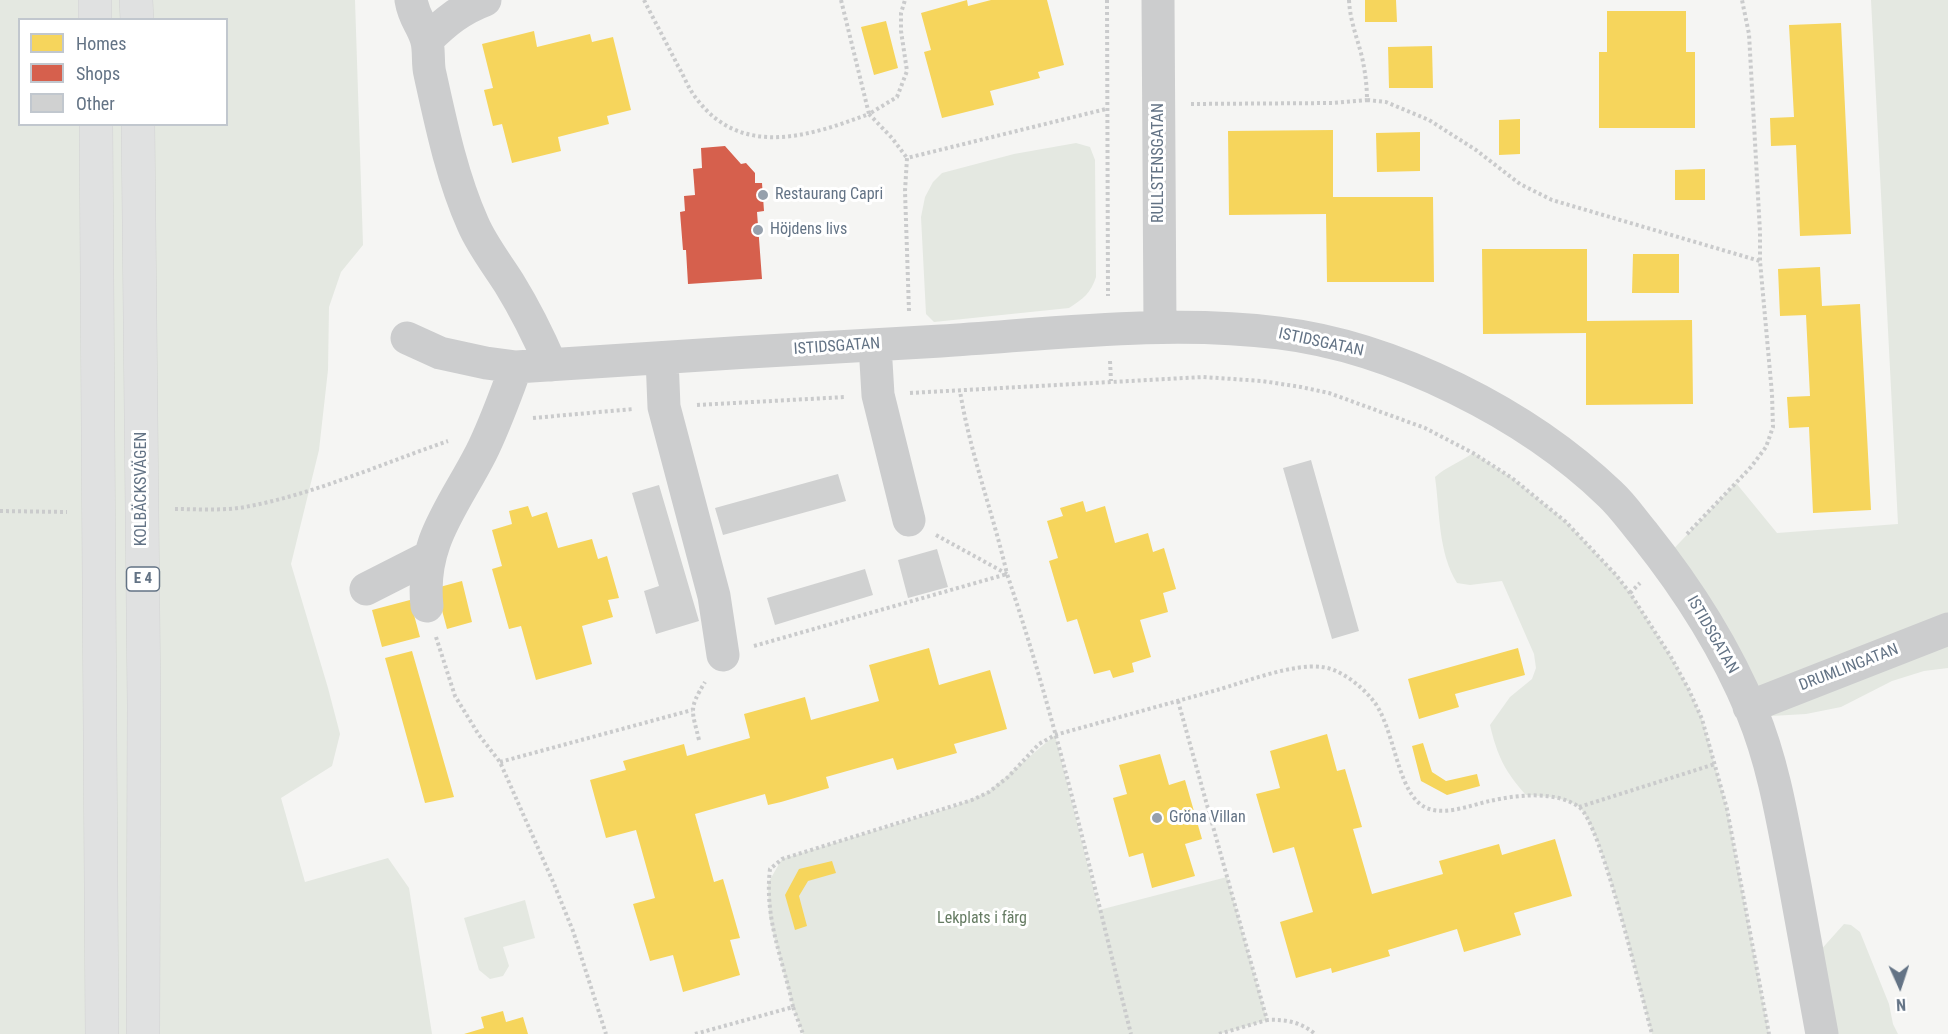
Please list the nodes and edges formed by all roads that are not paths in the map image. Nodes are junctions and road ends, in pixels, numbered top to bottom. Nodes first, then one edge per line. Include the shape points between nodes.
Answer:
1 (95, 0) edge
2 (136, 0) edge
3 (411, 0) edge
4 (485, 0) edge
5 (1158, 0) edge
6 (95, 18) edge
7 (136, 18) edge
8 (427, 40) junction
9 (96, 126) edge
10 (138, 126) edge
11 (1160, 327) junction
12 (407, 338) dead end
13 (875, 345) junction
14 (662, 358) junction
15 (551, 365) junction
16 (516, 367) junction
17 (909, 520) road end
18 (429, 557) junction
19 (366, 589) dead end
20 (427, 606) road end
21 (1948, 629) edge
22 (723, 655) road end
23 (1749, 707) junction
24 (102, 1034) edge
25 (143, 1034) edge
26 (1822, 1034) edge

1 - 6 highway
2 - 7 highway
3 - 8 street
4 - 8 street via 450,18
5 - 11 street, RULLSTENSGATAN
8 - 15 street via 432,86 466,207
9 - 24 highway
10 - 25 highway, KOLBÄCKSVÄGEN / E 4
11 - 13 street, ISTIDSGATAN
11 - 23 street, ISTIDSGATAN via 1278,333 1386,359 1442,381 1560,451 1613,496 1664,559 1705,617
12 - 16 street, ISTIDSGATAN via 440,353
13 - 14 street, ISTIDSGATAN
13 - 17 street via 878,395
14 - 15 street, ISTIDSGATAN
14 - 22 street via 664,407 714,596
15 - 16 street, ISTIDSGATAN
16 - 18 street via 489,435 437,533
18 - 19 street
18 - 20 street via 424,585
21 - 23 street, DRUMLINGATAN
23 - 26 street, ISTIDSGATAN via 1777,795

